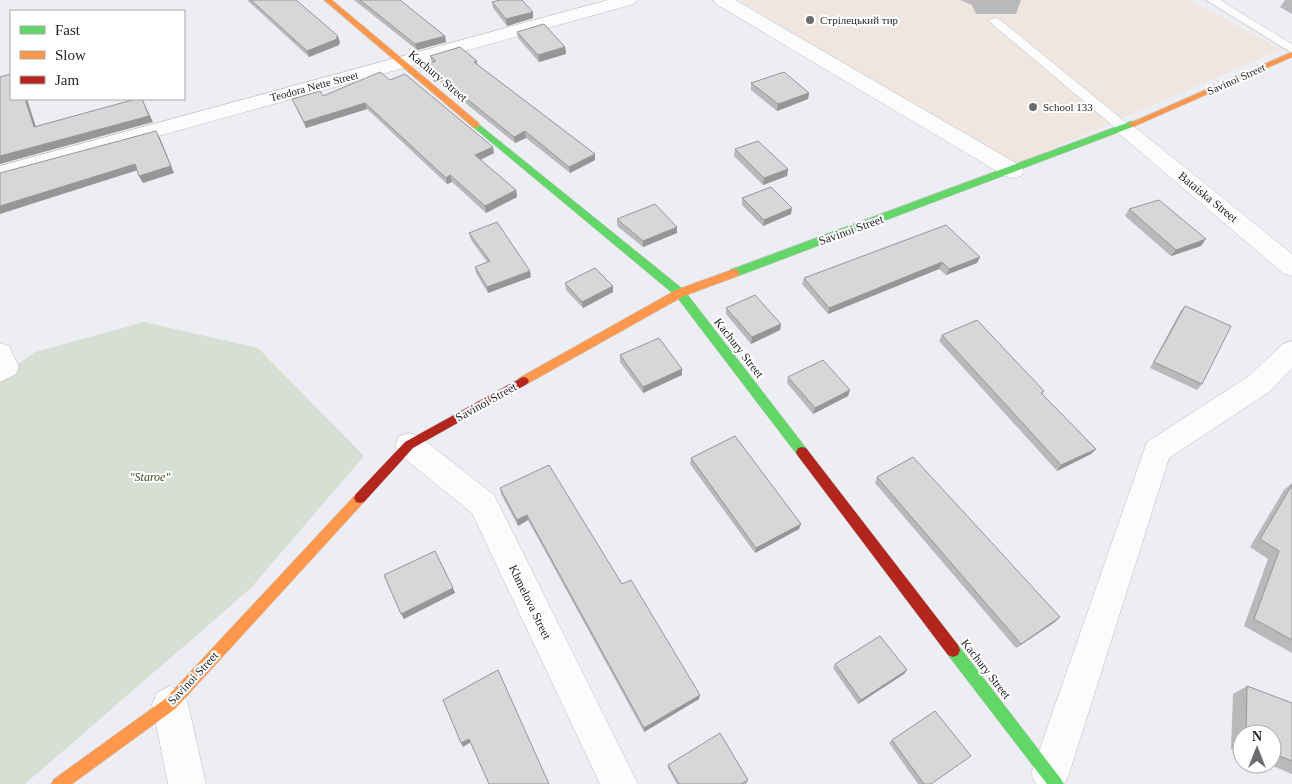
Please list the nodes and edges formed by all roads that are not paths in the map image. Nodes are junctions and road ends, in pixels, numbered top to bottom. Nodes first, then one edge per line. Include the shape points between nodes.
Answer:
1 (328, 0) edge
2 (628, 0) edge
3 (722, 0) edge
4 (1212, 0) edge
5 (995, 21) dead end
6 (1292, 49) edge
7 (1292, 54) edge
8 (400, 62) junction
9 (1124, 128) junction
10 (1013, 171) junction
11 (0, 173) edge
12 (1292, 266) edge
13 (680, 293) junction
14 (1292, 351) edge
15 (409, 445) junction
16 (170, 704) junction
17 (1053, 779) edge
18 (59, 784) edge
19 (187, 784) edge
20 (619, 784) edge

1 - 8 street, Kachury Street
2 - 8 street, Teodora Nette Street
3 - 10 street
4 - 6 lane
5 - 9 lane
7 - 9 street, Savinoi Street
8 - 11 street, Teodora Nette Street
8 - 13 street, Kachury Street
9 - 10 street, Savinoi Street
9 - 12 street, Bataiska Street
10 - 13 street, Savinoi Street
13 - 15 street, Savinoi Street
13 - 17 street, Kachury Street
14 - 17 street via 1259,384 1157,451
15 - 16 street, Savinoi Street
15 - 20 street, Khmelova Street via 483,504
16 - 18 street, Savinoi Street
16 - 19 street

